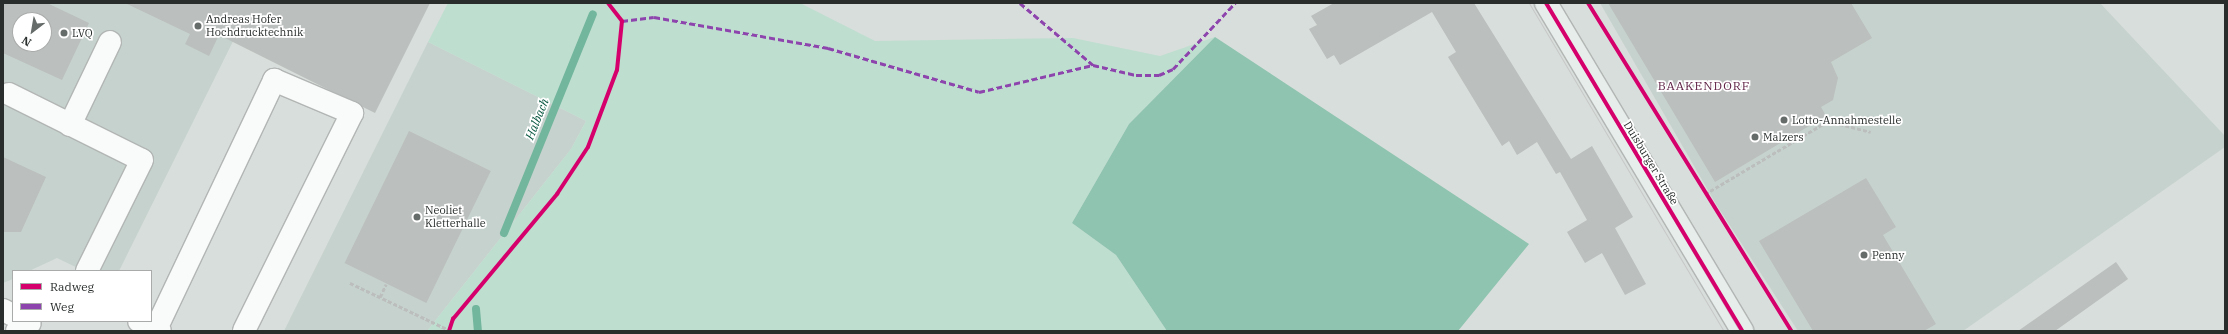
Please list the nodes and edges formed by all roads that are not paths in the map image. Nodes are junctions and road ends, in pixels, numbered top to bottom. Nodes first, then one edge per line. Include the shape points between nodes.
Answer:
1 (1546, 3) edge
2 (110, 42) dead end
3 (9, 94) dead end
4 (70, 124) junction
5 (87, 270) edge
6 (3, 310) edge
7 (12, 315) edge
8 (151, 327) edge
9 (244, 331) edge
10 (1742, 331) edge

1 - 10 main road, Duisburger Straße
2 - 4 street
3 - 4 street
4 - 5 street via 142,160
6 - 7 street
8 - 9 street via 274,80 352,113

